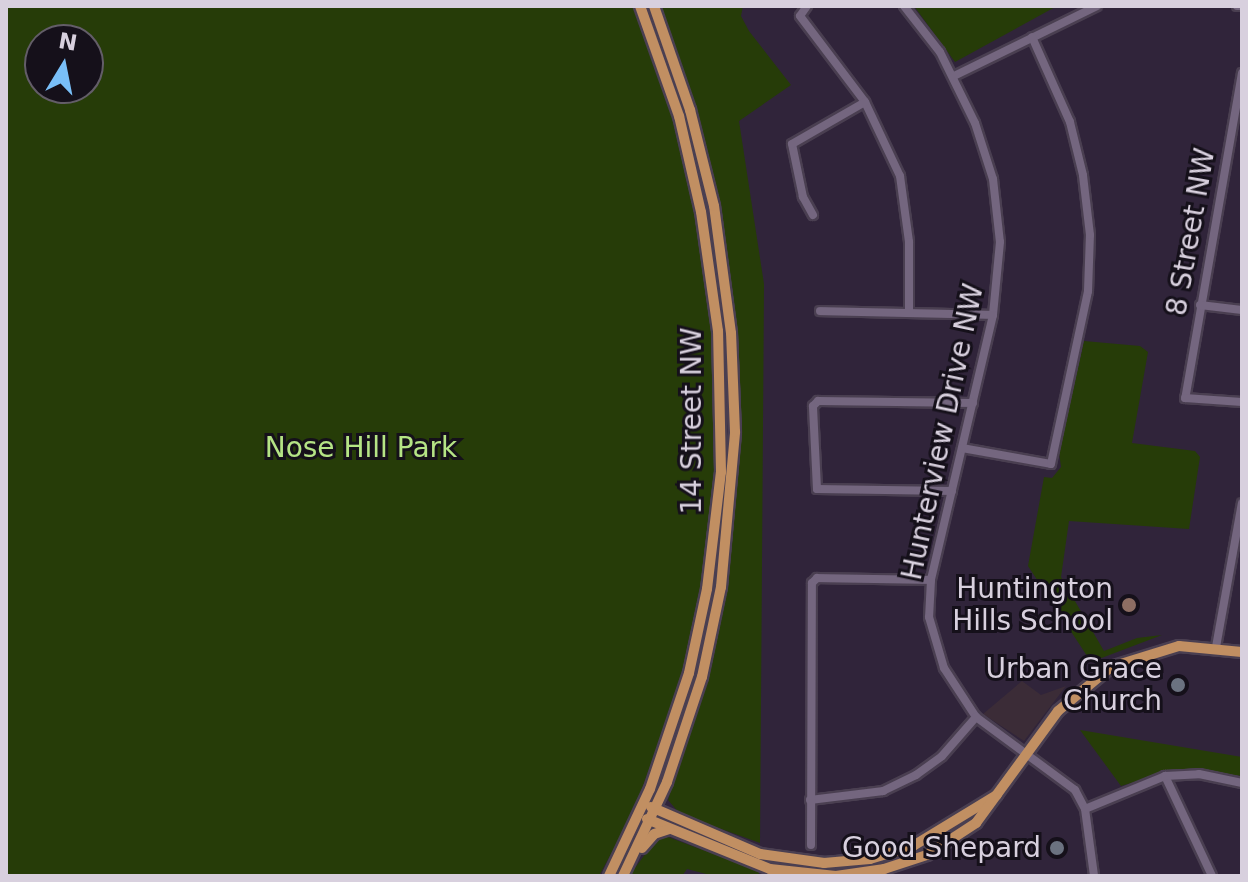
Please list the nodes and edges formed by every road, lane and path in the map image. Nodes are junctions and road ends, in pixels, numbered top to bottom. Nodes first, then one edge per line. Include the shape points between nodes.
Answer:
1 (640, 6) edge
2 (654, 6) edge
3 (807, 6) edge
4 (904, 6) edge
5 (1097, 6) edge
6 (1032, 37) junction
7 (1242, 73) edge
8 (954, 76) junction
9 (1240, 98) edge
10 (865, 102) junction
11 (813, 215) dead end
12 (1200, 305) junction
13 (1242, 310) edge
14 (820, 311) dead end
15 (909, 313) junction
16 (993, 315) junction
17 (1242, 402) edge
18 (973, 403) junction
19 (962, 448) junction
20 (952, 491) junction
21 (1242, 503) edge
22 (931, 580) junction
23 (1216, 647) junction
24 (1242, 652) edge
25 (976, 717) junction
26 (1028, 758) junction
27 (1165, 776) junction
28 (1242, 783) edge
29 (663, 792) junction
30 (997, 795) junction
31 (810, 800) junction
32 (1085, 809) junction
33 (641, 810) junction
34 (653, 815) junction
35 (690, 825) junction
36 (669, 829) junction
37 (811, 845) dead end
38 (609, 876) edge
39 (624, 876) edge
40 (1094, 876) edge
41 (1212, 876) edge

1 - 33 main road, 14 Street NW via 679,116 701,212 717,319 721,431 716,525 698,634
2 - 29 main road, 14 Street NW via 690,110 714,206 731,333 735,432 721,587 698,692
3 - 10 street via 800,16
4 - 8 street, Hunterview Drive NW
5 - 6 street
6 - 8 street
6 - 19 street via 1070,122 1083,175 1090,235 1088,291 1051,464
7 - 9 street, 8 Street NW
8 - 16 street, Hunterview Drive NW via 993,179 1000,242
9 - 12 street, 8 Street NW
10 - 11 street via 792,144 803,197
10 - 15 street via 900,176 909,242
12 - 13 street
12 - 17 street, 8 Street NW via 1185,398
14 - 15 street
15 - 16 street
16 - 18 street, Hunterview Drive NW
18 - 19 street, Hunterview Drive NW
18 - 20 street via 818,401 813,406 817,489
19 - 20 street, Hunterview Drive NW
20 - 22 street, Hunterview Drive NW
21 - 23 street
22 - 25 street, Hunterview Drive NW via 929,617 939,655 955,690
22 - 31 street via 817,578 812,583
23 - 24 main road
23 - 26 main road via 1166,648 1111,667 1071,697
25 - 26 street, Hunterview Drive NW
25 - 31 street via 942,756 916,775 883,791
26 - 30 main road
26 - 32 street, Hunterview Drive NW via 1064,777
27 - 28 street via 1199,774
27 - 32 street
27 - 41 street
29 - 34 main road, 14 Street NW
29 - 35 main road via 668,810
30 - 35 main road via 913,846 848,862 781,859
30 - 36 main road via 976,823 946,844 907,862 860,874 810,876 770,869
31 - 37 street
32 - 40 street
33 - 34 main road
33 - 38 main road, 14 Street NW
34 - 35 main road
34 - 36 main road
34 - 39 main road, 14 Street NW
36 - 39 main road via 645,843

